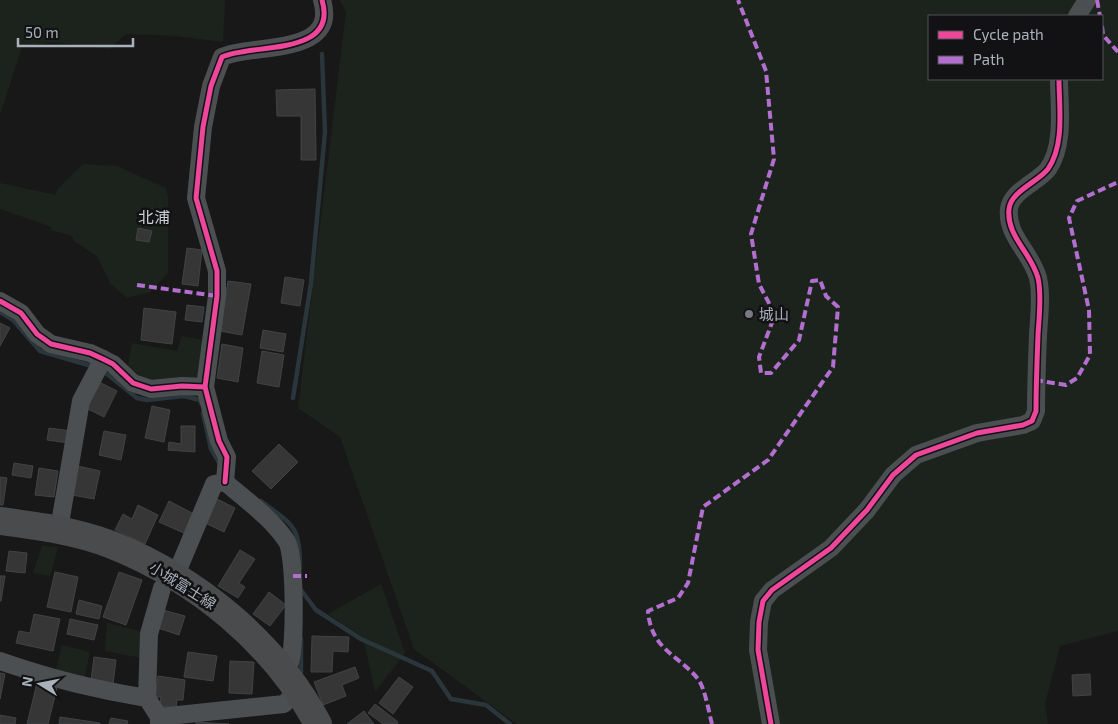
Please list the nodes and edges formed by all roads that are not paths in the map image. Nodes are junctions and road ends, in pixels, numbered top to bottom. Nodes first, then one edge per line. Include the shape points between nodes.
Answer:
1 (322, 0) edge
2 (1087, 0) edge
3 (1078, 15) edge
4 (1059, 80) edge
5 (0, 301) edge
6 (104, 359) junction
7 (206, 387) junction
8 (224, 482) junction
9 (0, 521) edge
10 (59, 529) junction
11 (169, 582) junction
12 (0, 661) edge
13 (291, 682) junction
14 (147, 698) junction
15 (159, 721) edge
16 (318, 724) edge
17 (771, 724) edge

1 - 7 street via 325,10 316,34 295,45 233,52 222,57 211,86 198,160 196,198 217,271
2 - 3 street
4 - 17 street via 1055,156 1047,170 1022,190 1009,206 1011,232 1029,255 1038,279 1036,412 1032,421 976,433 916,455 893,475 867,510 831,548 772,590 763,601 758,622
5 - 6 street via 22,313 37,334 51,344
6 - 7 street via 132,383 151,389
6 - 10 street via 81,401
7 - 8 street via 219,441 227,457
8 - 11 street via 214,484
8 - 13 street via 262,514 288,542 293,558
9 - 10 main road, 小城富士線
10 - 11 main road, 小城富士線 via 112,545
11 - 13 main road, 小城富士線 via 215,604 252,636
11 - 14 street via 149,634
12 - 14 street via 114,693
13 - 15 street via 284,704
13 - 16 main road, 小城富士線
14 - 15 street

